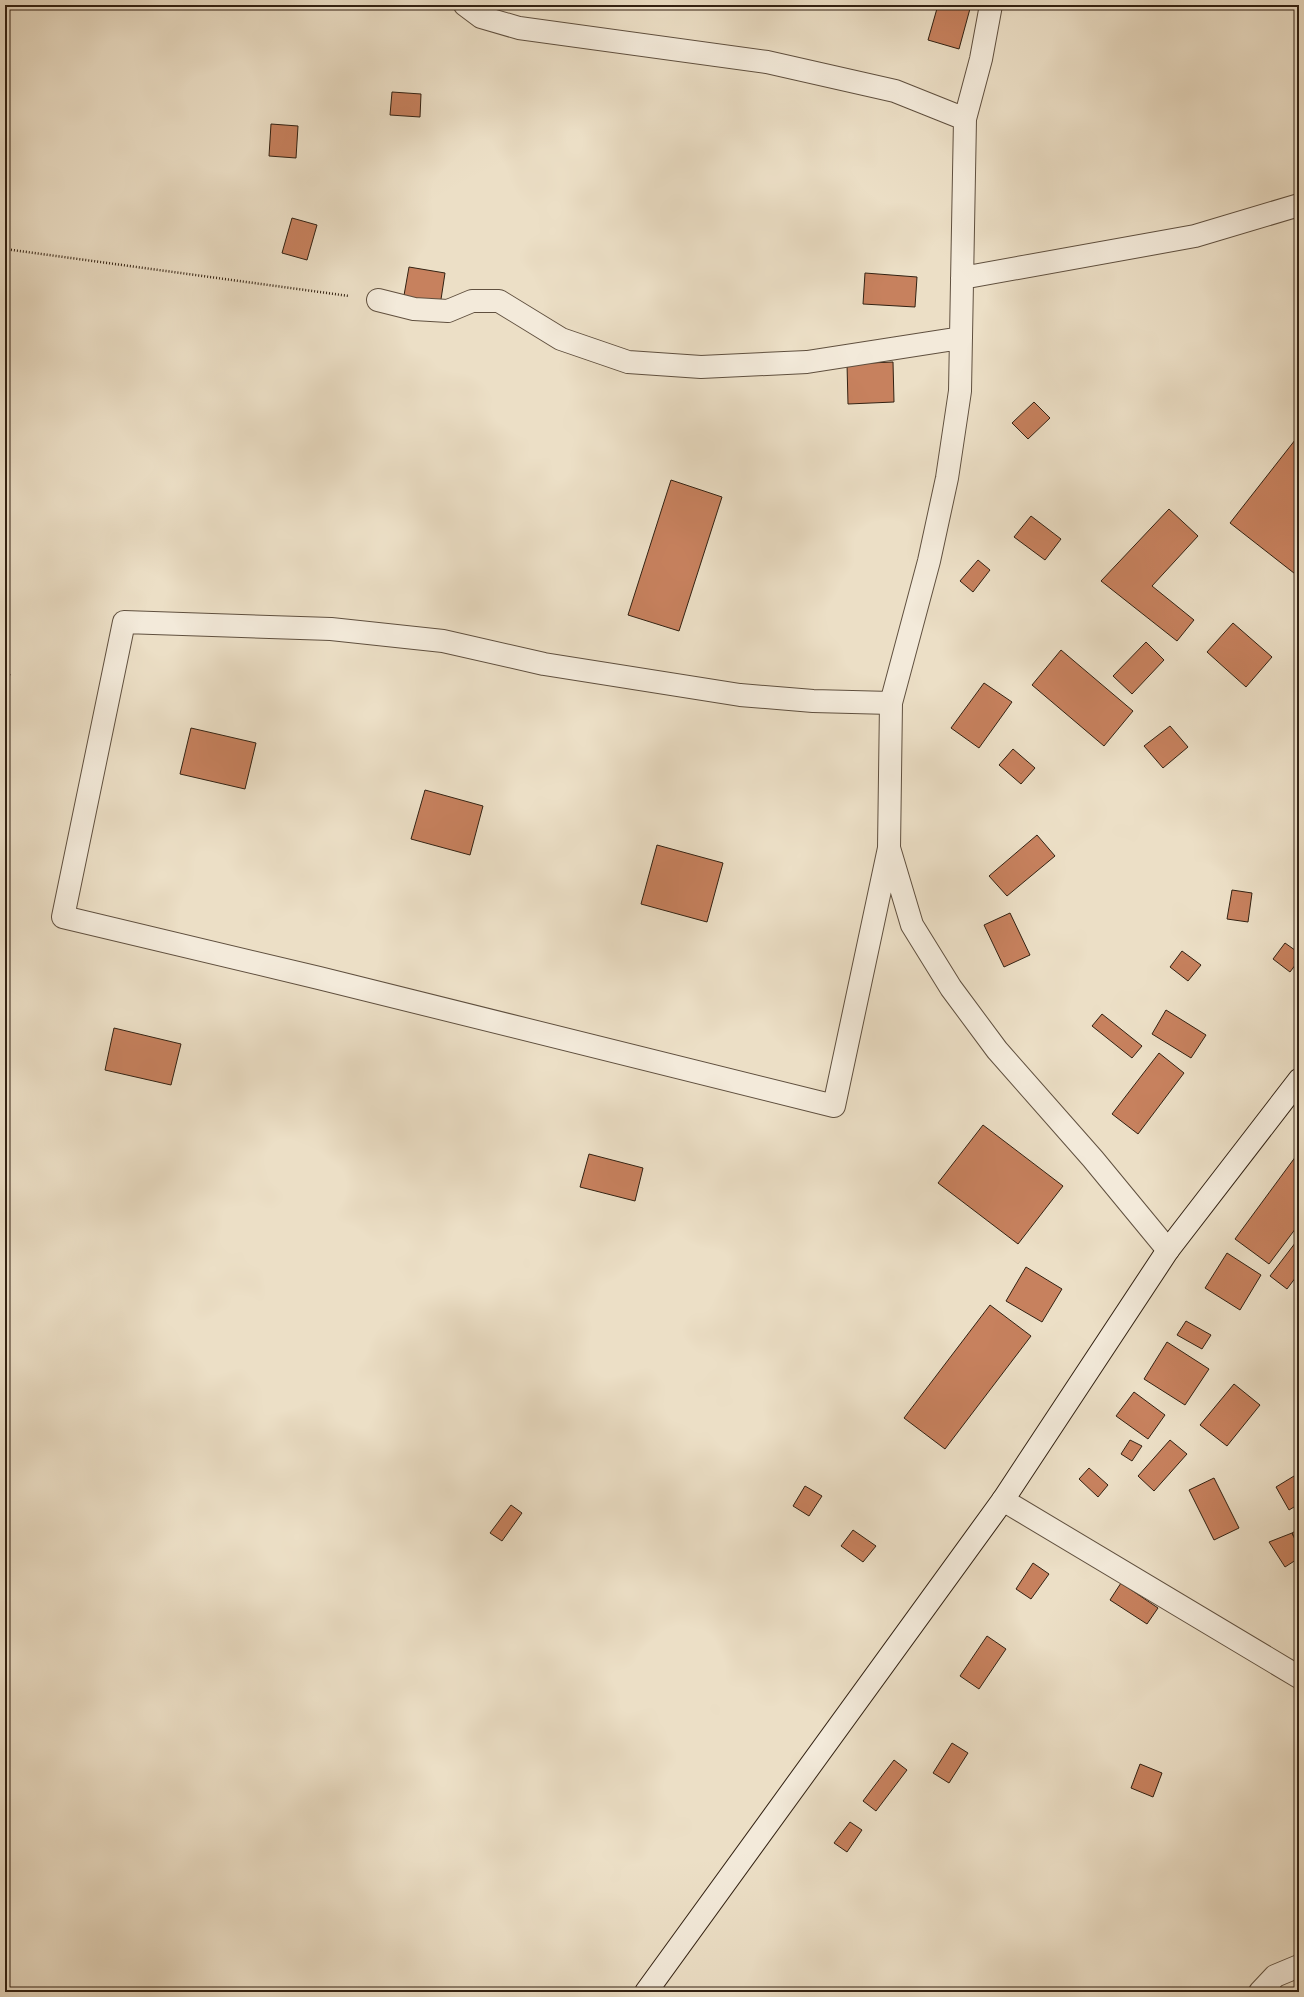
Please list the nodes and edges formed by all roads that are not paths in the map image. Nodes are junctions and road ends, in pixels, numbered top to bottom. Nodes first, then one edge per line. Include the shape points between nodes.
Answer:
1 (464, 5) edge
2 (991, 5) edge
3 (965, 119) junction
4 (1299, 205) edge
5 (962, 278) junction
6 (378, 300) road end
7 (961, 338) junction
8 (891, 703) junction
9 (889, 848) junction
10 (1299, 1080) edge
11 (1168, 1250) junction
12 (1003, 1500) junction
13 (1299, 1677) edge
14 (1299, 1966) edge
15 (646, 1992) edge
16 (1260, 1992) edge

1 - 3 street via 481,18 519,28 767,62 895,91
2 - 3 street
3 - 5 street
4 - 5 street via 1195,236
5 - 7 street
6 - 7 street via 414,309 448,311 472,301 499,301 561,338 628,362 700,367 807,362
7 - 8 street via 960,391 947,478 929,561
8 - 9 street
8 - 9 street via 814,701 740,695 544,664 443,642 331,629 124,622 63,917 834,1106
9 - 11 street via 912,925 951,988 997,1050 1093,1159
10 - 11 street
11 - 12 street
12 - 13 street
12 - 15 street
14 - 16 street via 1275,1976

